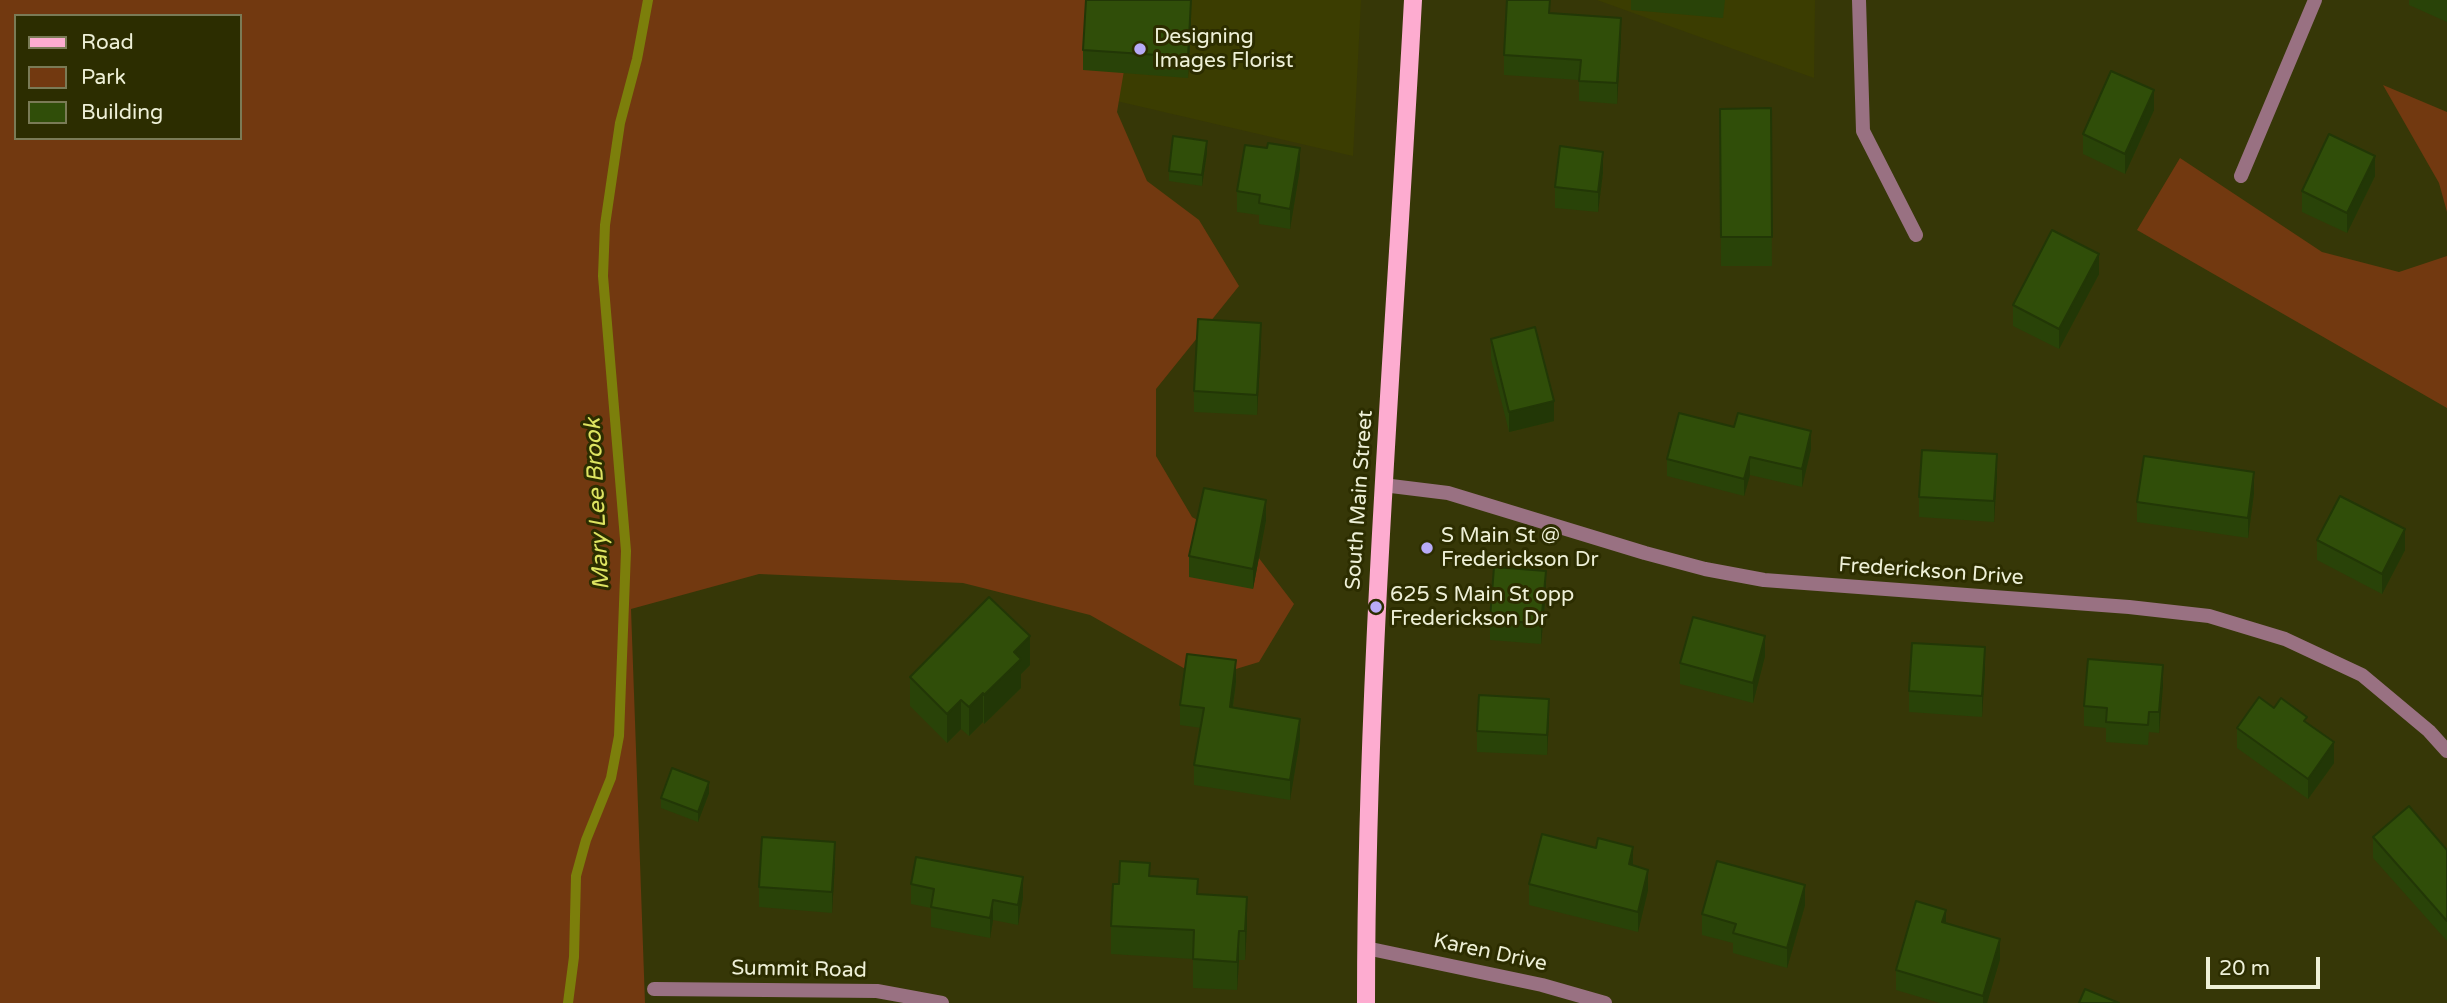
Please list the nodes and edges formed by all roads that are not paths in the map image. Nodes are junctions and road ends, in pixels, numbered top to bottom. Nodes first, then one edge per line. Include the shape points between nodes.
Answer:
1 (1413, 0) edge
2 (1859, 0) edge
3 (2315, 0) edge
4 (2241, 176) dead end
5 (1916, 235) dead end
6 (1383, 485) junction
7 (2447, 751) edge
8 (1366, 948) junction
9 (654, 989) dead end
10 (811, 997) edge
11 (942, 1003) edge
12 (1366, 1003) edge
13 (1605, 1003) edge

1 - 6 main road, South Main Street
2 - 5 street via 1863,131
3 - 4 street
6 - 7 street, Frederickson Drive via 1448,493 1645,553 1764,580 2209,616 2285,639 2362,676
6 - 8 main road, South Main Street via 1372,674
8 - 12 main road, South Main Street
8 - 13 street, Karen Drive
9 - 10 street, Summit Road
10 - 11 street, Summit Road via 877,991

